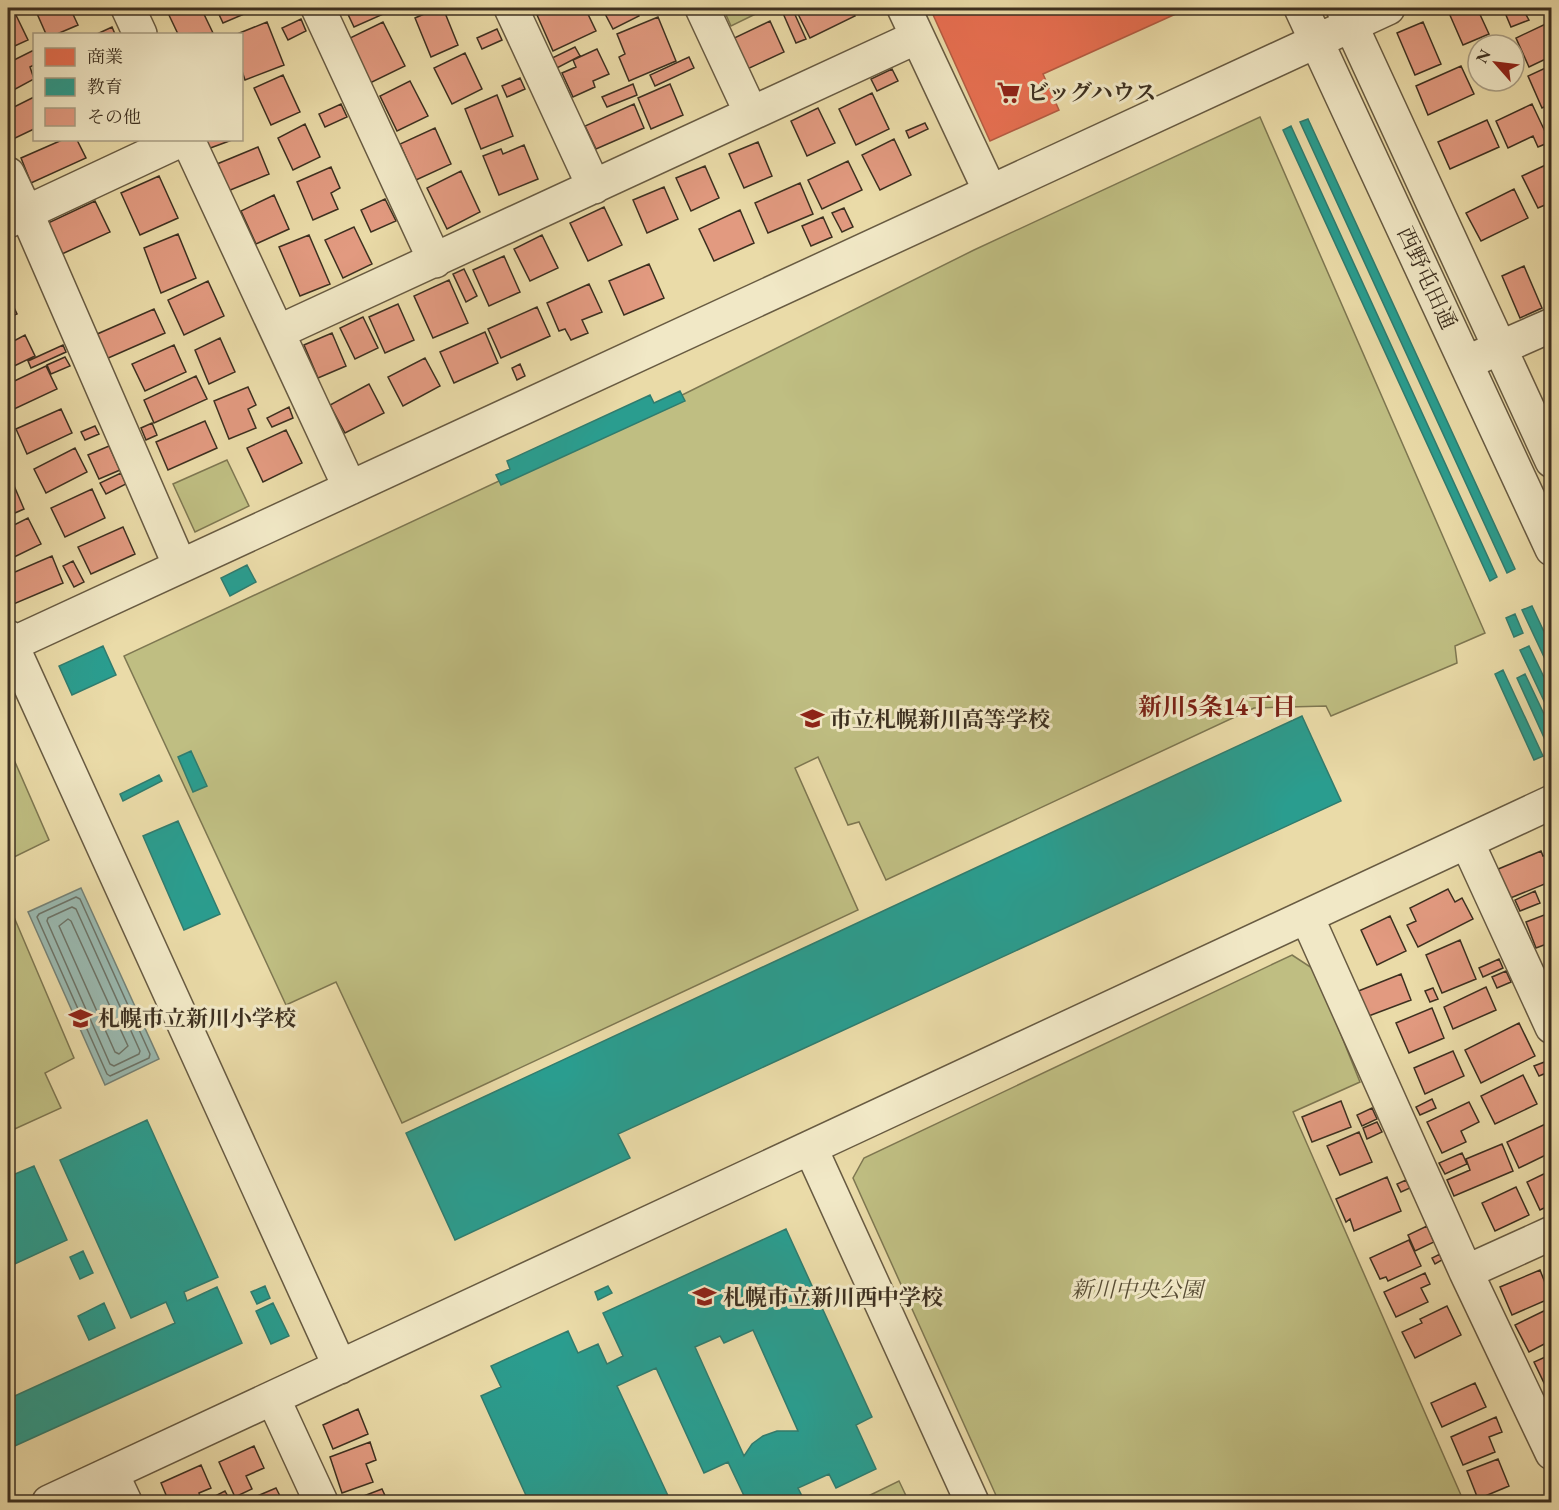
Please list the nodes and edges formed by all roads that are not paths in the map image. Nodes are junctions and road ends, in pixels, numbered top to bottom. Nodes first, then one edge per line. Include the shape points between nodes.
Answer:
1 (128, 8) edge
2 (318, 8) edge
3 (511, 8) edge
4 (702, 8) edge
5 (903, 8) edge
6 (1301, 8) edge
7 (1388, 8) edge
8 (1347, 16) edge
9 (140, 33) edge
10 (917, 37) junction
11 (1317, 40) junction
12 (751, 113) junction
13 (179, 141) edge
14 (188, 141) edge
15 (8, 174) edge
16 (594, 187) junction
17 (990, 191) junction
18 (17, 216) edge
19 (435, 261) junction
20 (1551, 325) edge
21 (278, 332) junction
22 (1500, 348) junction
23 (1466, 363) junction
24 (1551, 461) edge
25 (350, 488) junction
26 (1551, 549) edge
27 (180, 566) junction
28 (9, 642) edge
29 (1551, 802) edge
30 (1467, 842) junction
31 (1307, 917) junction
32 (1551, 1027) edge
33 (811, 1149) junction
34 (1551, 1233) edge
35 (1466, 1272) junction
36 (340, 1368) junction
37 (273, 1398) junction
38 (1551, 1453) edge
39 (119, 1488) edge
40 (49, 1503) edge
41 (321, 1503) edge
42 (972, 1503) edge

1 - 9 street
2 - 19 street
3 - 16 street
4 - 12 street
5 - 10 street
6 - 11 street, 西野屯田通
7 - 8 street
8 - 11 street
8 - 22 street, 西野屯田通
10 - 12 street
10 - 17 street
11 - 17 street
11 - 23 street, 西野屯田通
12 - 16 street
13 - 18 street
14 - 21 street
15 - 18 street
16 - 19 street
17 - 25 street
18 - 27 street
19 - 21 street
20 - 22 street
21 - 25 street
22 - 23 street
22 - 24 street, 西野屯田通
23 - 26 street, 西野屯田通
25 - 27 street
27 - 28 street
28 - 36 street
29 - 30 street
30 - 31 street
30 - 32 street
31 - 33 street
31 - 35 street
33 - 36 street
33 - 42 street
34 - 35 street
35 - 38 street
36 - 37 street
37 - 39 street
37 - 41 street
39 - 40 street

